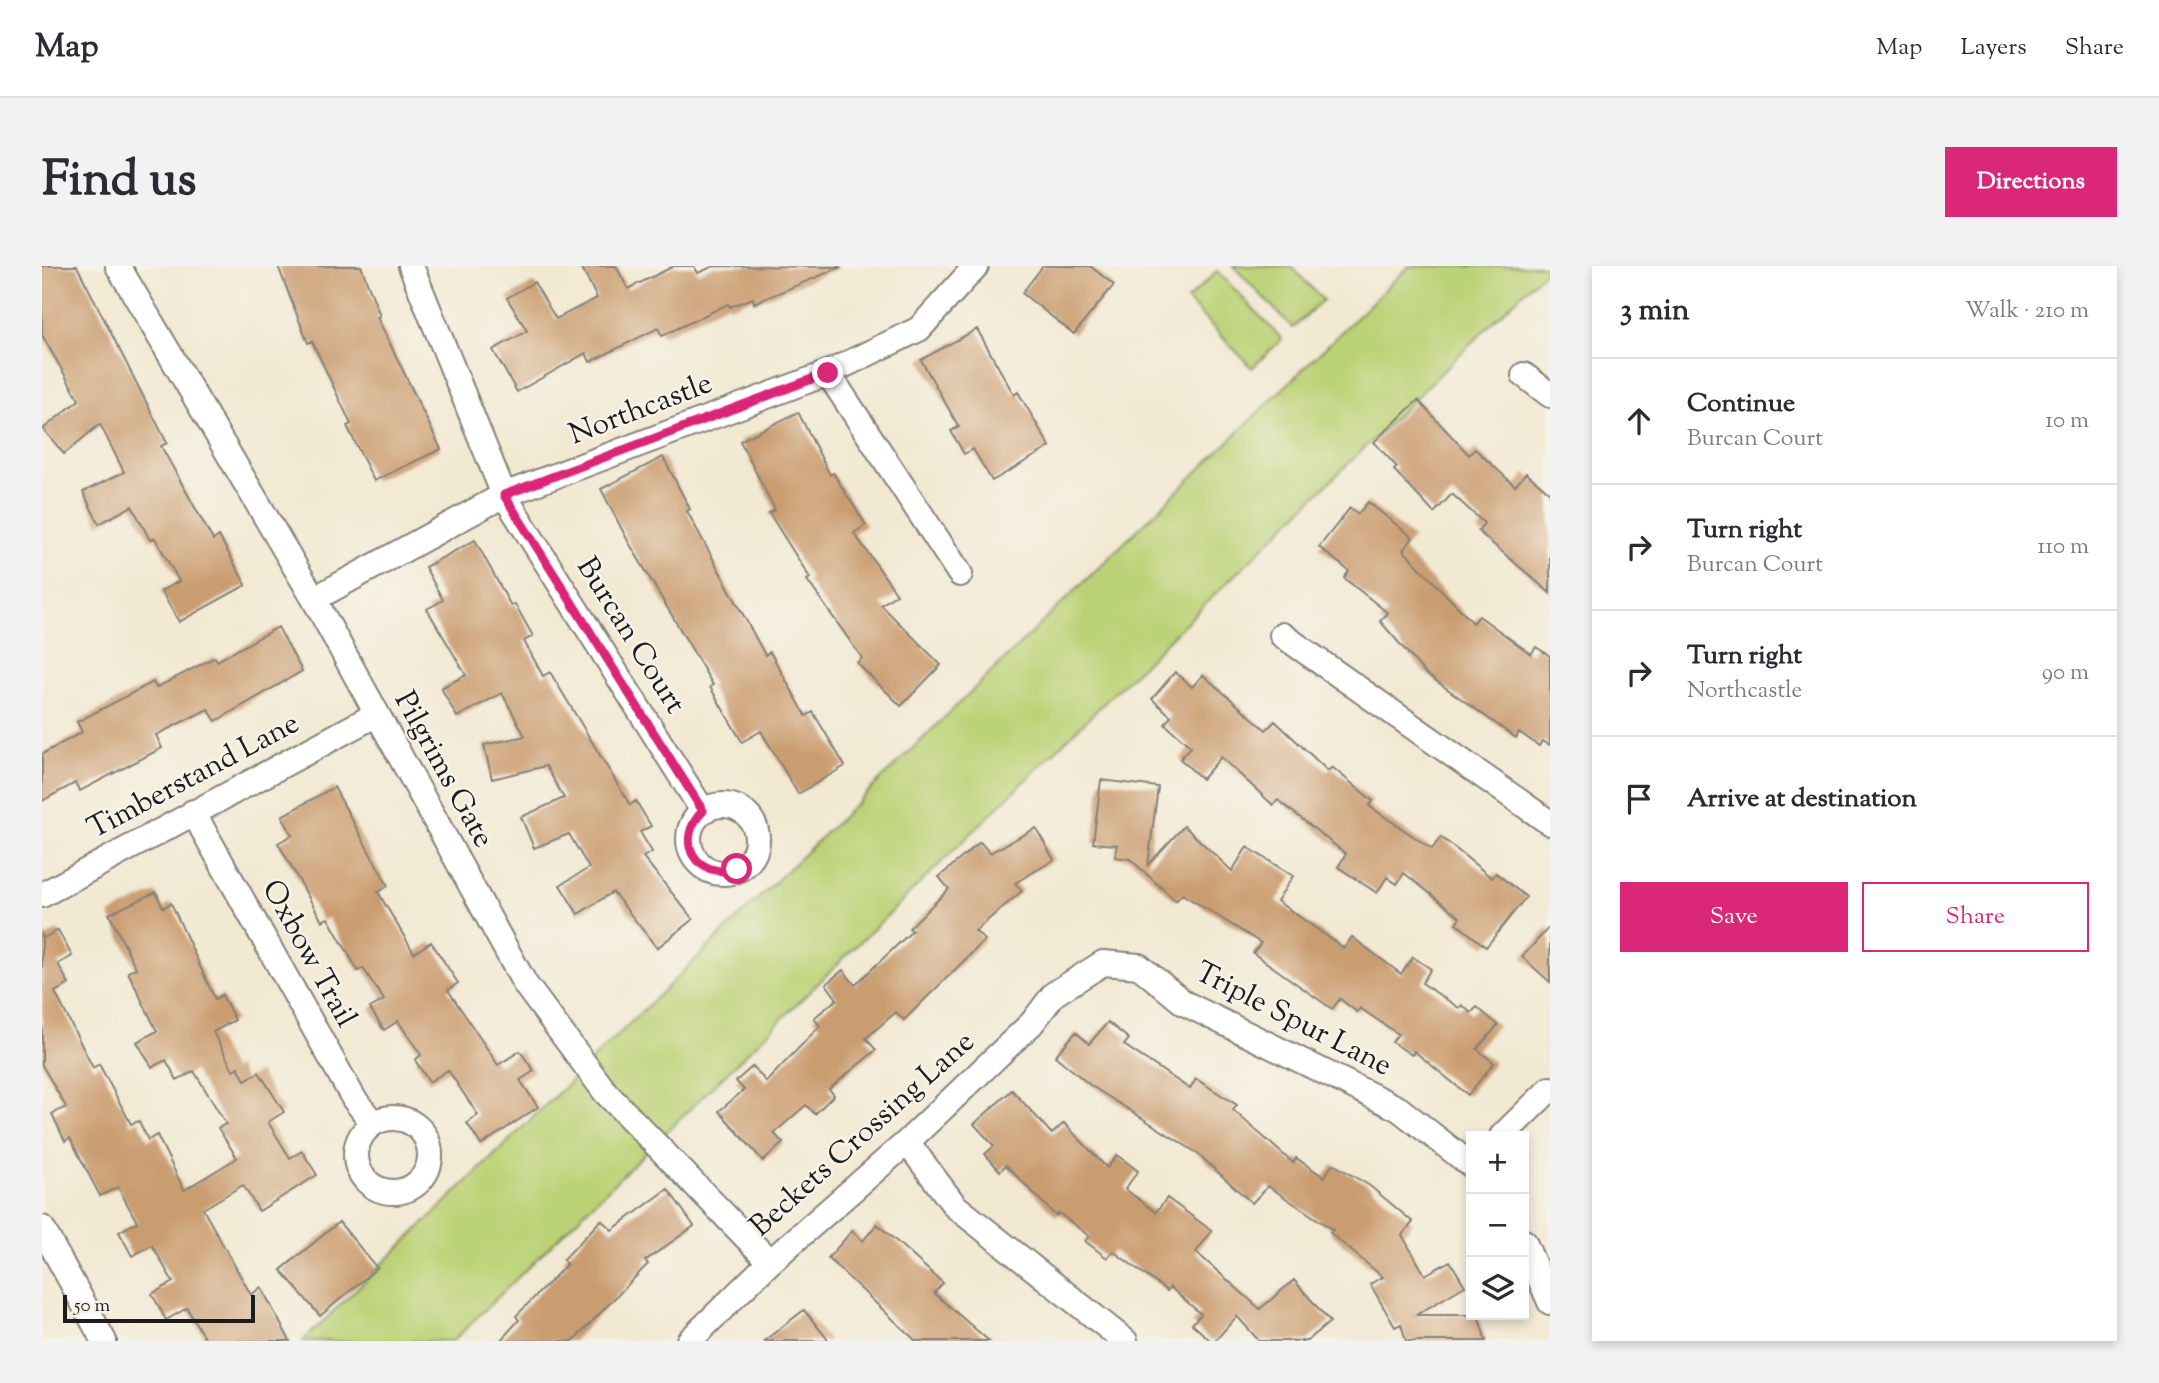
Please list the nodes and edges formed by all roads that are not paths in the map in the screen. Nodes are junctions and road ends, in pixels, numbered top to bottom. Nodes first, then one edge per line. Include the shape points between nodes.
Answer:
1 (118, 266) edge
2 (411, 266) edge
3 (976, 266) edge
4 (828, 373) junction
5 (1524, 375) dead end
6 (1550, 394) edge
7 (504, 495) junction
8 (960, 574) dead end
9 (314, 599) junction
10 (1282, 635) dead end
11 (376, 714) junction
12 (703, 811) dead end
13 (193, 812) junction
14 (1550, 823) edge
15 (42, 895) edge
16 (1080, 978) joint
17 (1550, 1088) edge
18 (373, 1123) dead end
19 (1507, 1131) edge
20 (907, 1142) junction
21 (1466, 1161) edge
22 (42, 1228) edge
23 (1529, 1254) edge
24 (770, 1262) junction
25 (1550, 1302) edge
26 (104, 1341) edge
27 (689, 1341) edge
28 (1125, 1341) edge

1 - 9 street, Pilgrims Gate
2 - 7 street, Burcan Court
3 - 4 street, Northcastle via 919,329
4 - 7 street, Northcastle
4 - 8 street
5 - 6 street
7 - 9 street, Northcastle
7 - 12 street, Burcan Court
9 - 11 street, Pilgrims Gate
10 - 14 street
11 - 13 street, Timberstand Lane
11 - 24 street, Pilgrims Gate via 526,984 606,1093
13 - 15 street, Timberstand Lane
13 - 18 street, Oxbow Trail via 354,1099
16 - 20 street, Beckets Crossing Lane via 1054,994 1032,1023
16 - 21 street, Triple Spur Lane via 1103,963 1139,966 1184,1003 1399,1109
17 - 19 street
20 - 24 street, Beckets Crossing Lane
20 - 28 street via 955,1206
22 - 26 street
23 - 25 street
24 - 27 street, Beckets Crossing Lane

